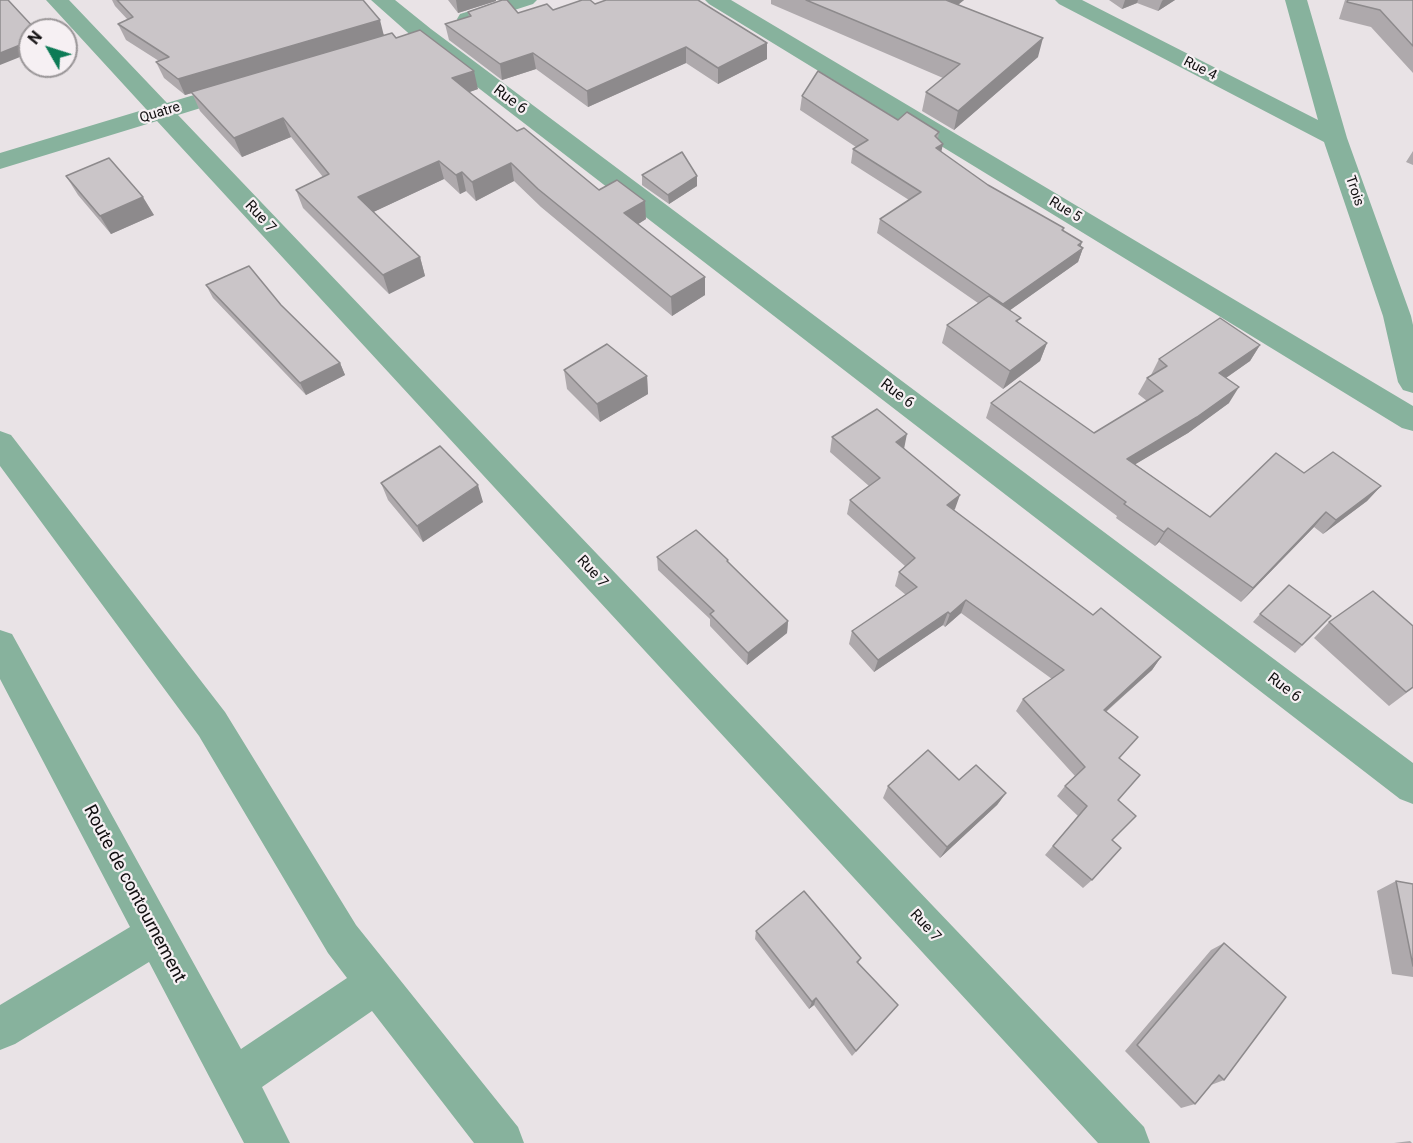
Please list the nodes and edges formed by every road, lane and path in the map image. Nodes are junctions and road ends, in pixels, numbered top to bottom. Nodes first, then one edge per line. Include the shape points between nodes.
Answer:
1 (57, 0) edge
2 (382, 0) edge
3 (526, 0) edge
4 (716, 0) edge
5 (1066, 0) edge
6 (1296, 0) edge
7 (412, 37) junction
8 (264, 82) edge
9 (162, 112) junction
10 (1335, 138) junction
11 (0, 161) edge
12 (1405, 310) edge
13 (1413, 382) edge
14 (1413, 420) edge
15 (0, 443) edge
16 (0, 645) edge
17 (1413, 786) edge
18 (156, 935) junction
19 (376, 983) junction
20 (0, 1029) edge
21 (234, 1080) junction
22 (268, 1143) edge
23 (502, 1143) edge
24 (1128, 1143) edge

1 - 9 street, Rue 7
2 - 7 street, Rue 6
3 - 7 street
4 - 14 street, Rue 5
5 - 10 street, Rue 4
6 - 10 street, Trois
7 - 17 street, Rue 6
8 - 9 street, Quatre
9 - 11 street, Quatre
9 - 24 street, Rue 7
10 - 12 street, Trois
12 - 13 street, Trois
15 - 19 street via 212,724 342,939
16 - 18 street, Route de contournement
18 - 20 street
18 - 21 street, Route de contournement
19 - 21 street
19 - 23 street
21 - 22 street, Route de contournement

